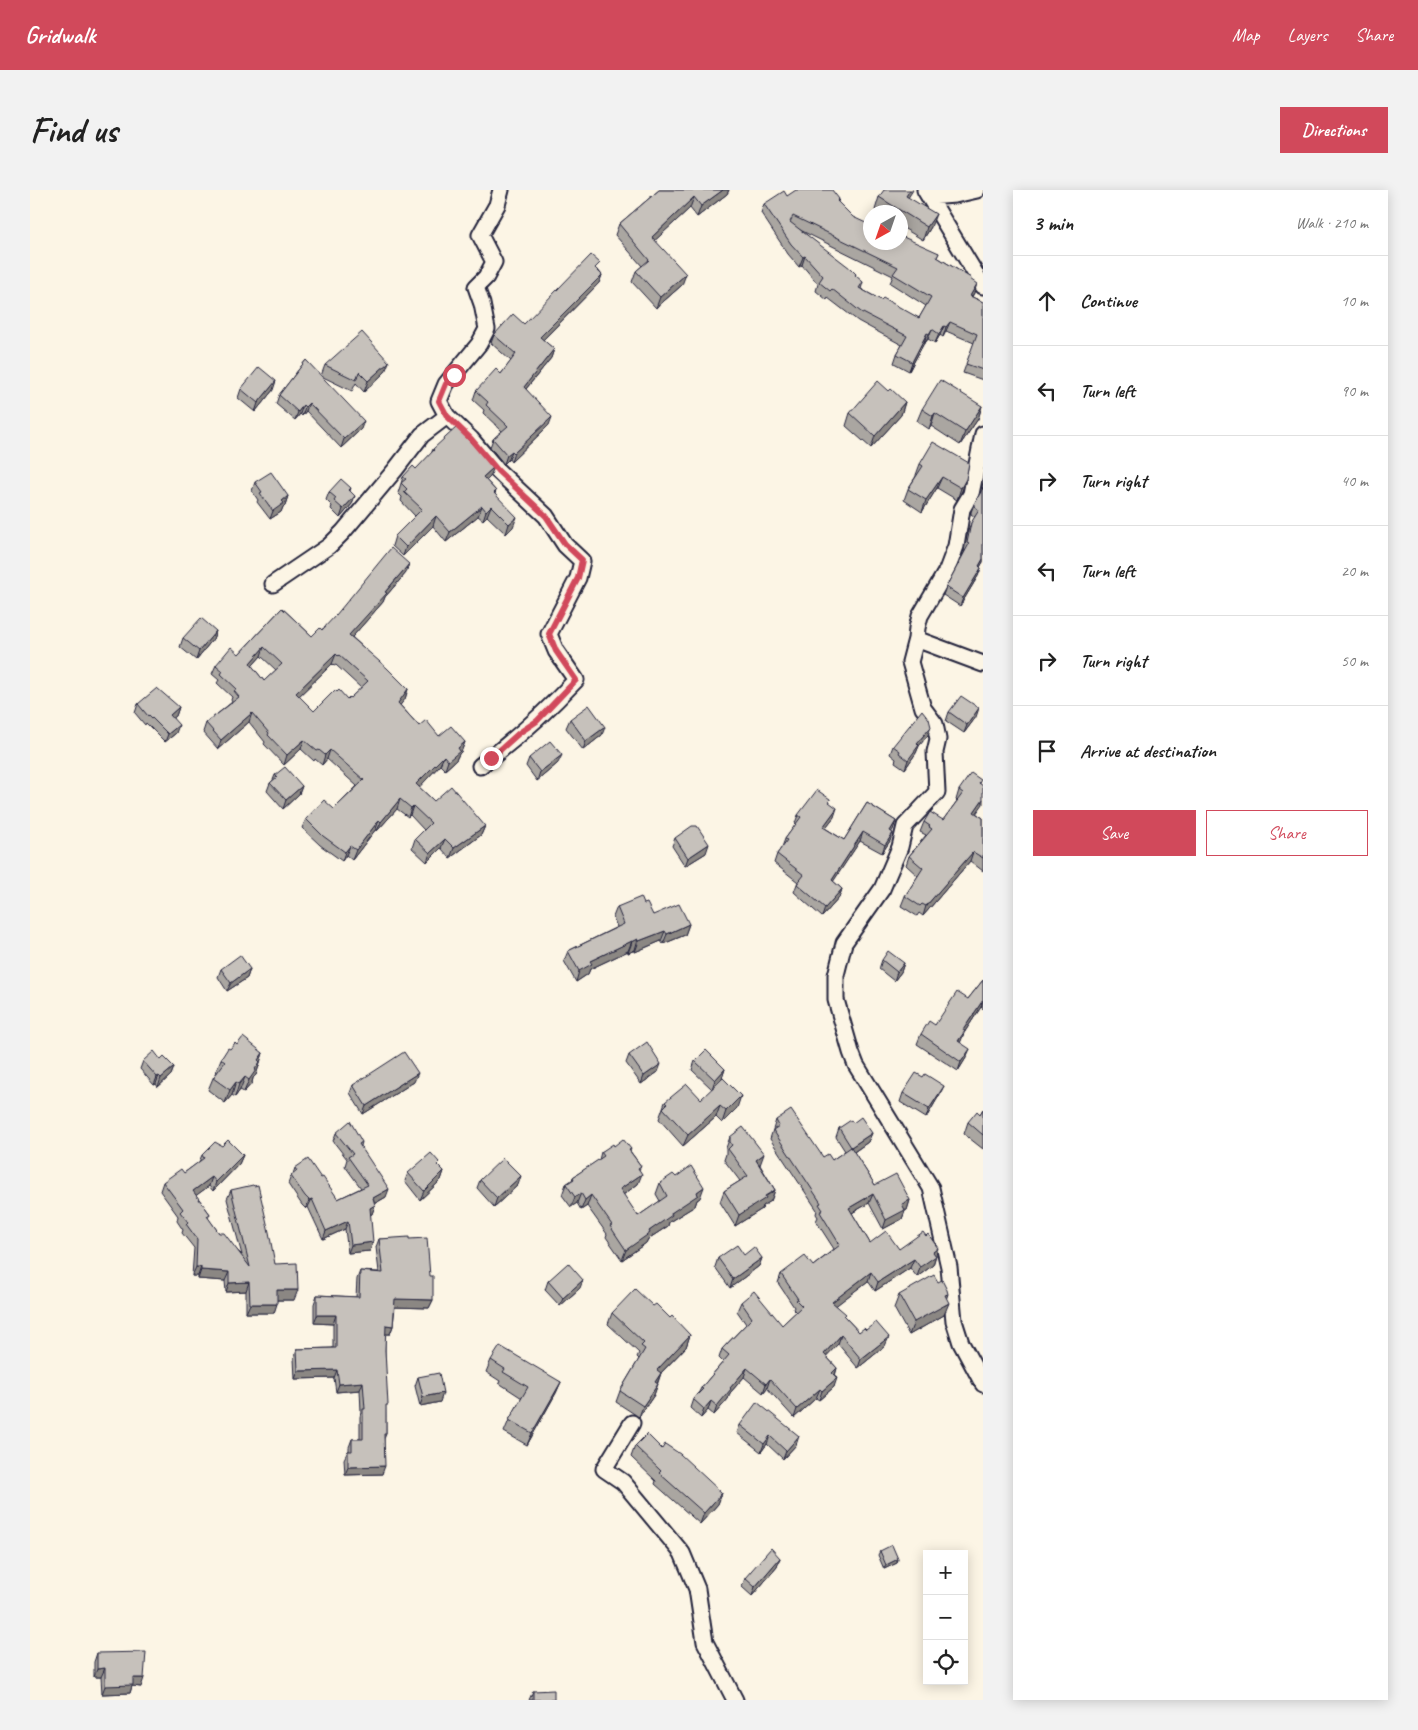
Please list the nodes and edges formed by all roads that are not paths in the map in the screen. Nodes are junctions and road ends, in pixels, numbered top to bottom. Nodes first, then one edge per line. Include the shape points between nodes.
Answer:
1 (501, 190) edge
2 (976, 190) edge
3 (927, 194) edge
4 (983, 286) edge
5 (447, 416) junction
6 (983, 434) edge
7 (273, 584) dead end
8 (916, 639) junction
9 (983, 664) edge
10 (480, 766) dead end
11 (983, 1384) edge
12 (632, 1423) dead end
13 (735, 1700) edge

1 - 5 street via 497,205 480,235 494,262 476,287 487,329 479,344 446,384 439,401
2 - 3 street via 954,195
3 - 4 street
5 - 7 street via 422,435 329,546
5 - 10 street via 546,516 565,544 582,560 578,578 549,634 556,651 576,680 537,721
6 - 8 street via 971,494 962,509 956,546 947,570 920,616
8 - 9 street
8 - 11 street via 910,662 924,708 935,724 938,739 935,752 937,792 905,826 900,847 882,889 844,944 836,974 836,1000 856,1065 931,1188 949,1267 954,1322 961,1344
12 - 13 street via 604,1469 623,1482 682,1552 697,1589 705,1642

